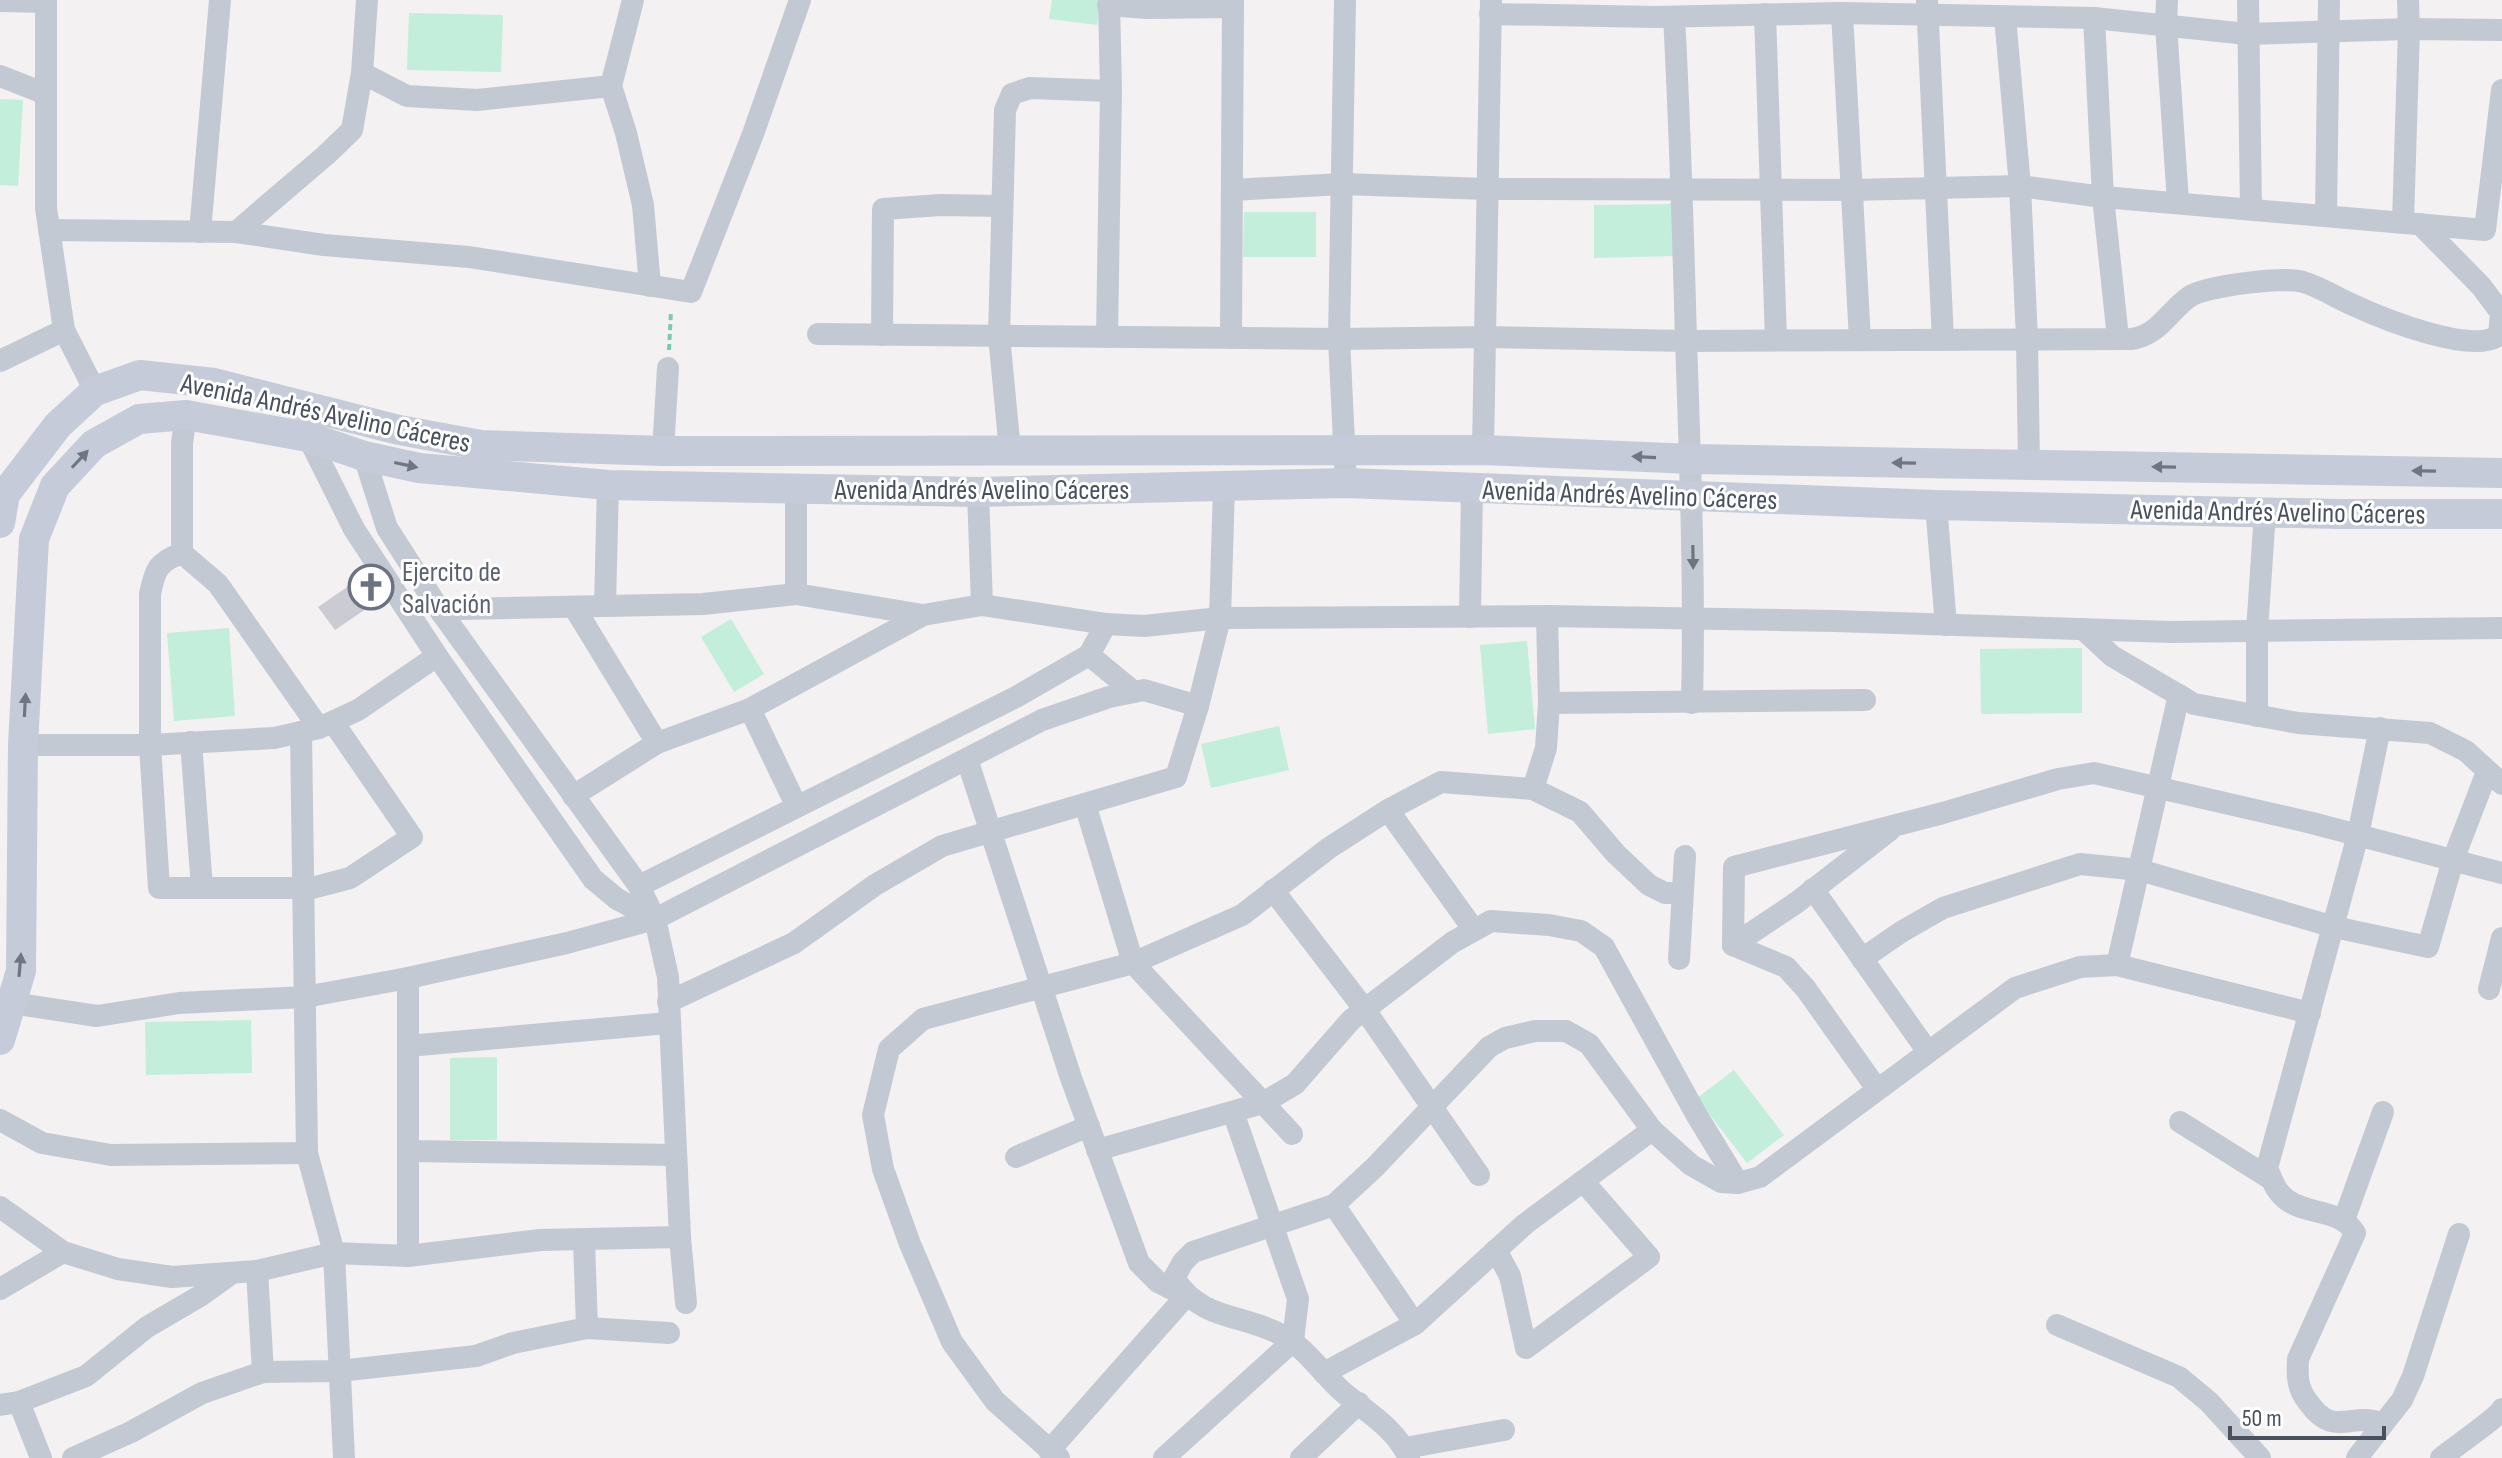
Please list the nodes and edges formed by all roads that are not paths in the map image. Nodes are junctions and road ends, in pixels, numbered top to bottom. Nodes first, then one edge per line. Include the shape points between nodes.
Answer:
1 (220, 0) edge
2 (367, 0) edge
3 (633, 0) edge
4 (800, 0) edge
5 (1345, 0) edge
6 (2167, 0) edge
7 (2248, 0) edge
8 (2329, 0) edge
9 (2408, 0) edge
10 (0, 1) edge
11 (46, 1) edge
12 (1108, 2) edge
13 (1233, 4) edge
14 (1490, 7) edge
15 (1927, 7) edge
16 (1662, 11) edge
17 (1842, 13) junction
18 (1765, 14) junction
19 (2005, 17) junction
20 (2094, 18) junction
21 (2166, 25) junction
22 (2409, 29) junction
23 (2502, 30) edge
24 (2330, 33) junction
25 (2247, 34) junction
26 (362, 73) junction
27 (0, 76) edge
28 (611, 86) junction
29 (2502, 90) edge
30 (1111, 91) junction
31 (46, 94) junction
32 (1342, 184) junction
33 (2020, 186) junction
34 (1683, 188) junction
35 (1487, 189) junction
36 (1769, 189) junction
37 (1935, 189) junction
38 (1233, 190) junction
39 (1852, 190) junction
40 (2103, 197) junction
41 (2178, 202) junction
42 (1001, 206) junction
43 (2251, 209) junction
44 (2326, 215) junction
45 (2411, 223) junction
46 (49, 230) junction
47 (200, 232) junction
48 (236, 232) junction
49 (662, 288) junction
50 (64, 330) junction
51 (818, 334) dead end
52 (882, 335) junction
53 (999, 336) junction
54 (1107, 337) junction
55 (1485, 337) junction
56 (1231, 338) junction
57 (2118, 338) junction
58 (1339, 339) junction
59 (2027, 339) junction
60 (1776, 340) junction
61 (1860, 340) junction
62 (1943, 340) junction
63 (1686, 341) junction
64 (0, 361) edge
65 (668, 368) road end
66 (95, 391) junction
67 (325, 411) junction
68 (186, 415) junction
69 (308, 437) junction
70 (1483, 450) junction
71 (663, 451) junction
72 (1010, 451) junction
73 (1346, 452) junction
74 (364, 456) junction
75 (1692, 459) junction
76 (2029, 465) junction
77 (2502, 473) edge
78 (1346, 483) junction
79 (608, 485) junction
80 (1224, 487) junction
81 (1472, 488) junction
82 (796, 489) junction
83 (978, 492) junction
84 (1692, 495) junction
85 (1936, 505) junction
86 (2265, 512) junction
87 (2502, 514) edge
88 (0, 523) edge
89 (182, 553) junction
90 (796, 594) junction
91 (982, 605) junction
92 (605, 606) junction
93 (574, 607) junction
94 (441, 612) junction
95 (923, 615) junction
96 (1547, 616) junction
97 (1470, 617) junction
98 (1220, 618) junction
99 (1694, 619) junction
100 (1106, 624) junction
101 (1946, 625) junction
102 (2502, 628) edge
103 (2083, 629) junction
104 (2257, 631) junction
105 (1089, 655) junction
106 (437, 656) junction
107 (1134, 692) junction
108 (2179, 695) junction
109 (1865, 700) dead end
110 (1549, 703) junction
111 (1692, 703) junction
112 (1198, 706) junction
113 (750, 709) junction
114 (2257, 716) junction
115 (317, 728) junction
116 (2380, 728) junction
117 (191, 742) junction
118 (657, 743) junction
119 (23, 745) junction
120 (150, 745) junction
121 (967, 759) junction
122 (2495, 778) edge
123 (2159, 788) junction
124 (1533, 789) junction
125 (573, 796) junction
126 (1085, 804) junction
127 (796, 805) junction
128 (1388, 810) junction
129 (1899, 823) junction
130 (992, 833) junction
131 (2358, 835) junction
132 (1685, 856) dead end
133 (2453, 860) junction
134 (2140, 870) junction
135 (2502, 873) edge
136 (639, 886) junction
137 (202, 888) junction
138 (302, 888) junction
139 (1813, 889) junction
140 (1273, 890) junction
141 (1681, 893) junction
142 (655, 919) junction
143 (2334, 927) junction
144 (1474, 930) junction
145 (2502, 938) edge
146 (1733, 945) junction
147 (1679, 959) dead end
148 (1862, 959) junction
149 (1133, 963) junction
150 (2117, 965) junction
151 (408, 978) junction
152 (1042, 988) junction
153 (2489, 989) dead end
154 (305, 997) junction
155 (11, 1003) junction
156 (1365, 1010) junction
157 (668, 1012) junction
158 (2310, 1013) junction
159 (0, 1040) edge
160 (408, 1046) junction
161 (1928, 1052) junction
162 (1877, 1089) junction
163 (1263, 1103) junction
164 (1432, 1108) junction
165 (1233, 1112) junction
166 (2383, 1112) dead end
167 (0, 1120) edge
168 (2180, 1122) dead end
169 (1089, 1126) junction
170 (1652, 1130) junction
171 (1292, 1134) dead end
172 (1097, 1150) junction
173 (408, 1151) junction
174 (307, 1153) junction
175 (676, 1155) junction
176 (1016, 1157) dead end
177 (1479, 1175) dead end
178 (2271, 1179) junction
179 (1583, 1181) junction
180 (1738, 1183) junction
181 (1334, 1205) junction
182 (0, 1207) edge
183 (2344, 1220) junction
184 (1274, 1226) junction
185 (2459, 1234) dead end
186 (680, 1237) junction
187 (584, 1240) junction
188 (1496, 1250) junction
189 (63, 1252) junction
190 (334, 1253) junction
191 (408, 1256) junction
192 (257, 1271) junction
193 (232, 1273) junction
194 (0, 1289) edge
195 (1186, 1296) junction
196 (686, 1303) dead end
197 (1415, 1324) junction
198 (2057, 1325) dead end
199 (587, 1328) junction
200 (669, 1333) dead end
201 (1293, 1341) junction
202 (339, 1371) junction
203 (263, 1372) junction
204 (1324, 1373) junction
205 (1359, 1403) junction
206 (10, 1404) edge
207 (2502, 1409) edge
208 (2383, 1424) junction
209 (1504, 1430) dead end
210 (1407, 1453) edge
211 (1054, 1455) edge
212 (41, 1458) edge
213 (73, 1458) edge
214 (344, 1458) edge
215 (1164, 1458) edge
216 (1301, 1458) edge
217 (2260, 1458) edge
218 (2357, 1458) edge
219 (2441, 1458) edge

1 - 47 street
2 - 26 street
3 - 28 street
4 - 49 street via 691,292
5 - 32 street
6 - 21 street
7 - 25 street
8 - 24 street
9 - 22 street
10 - 11 street
11 - 31 street
12 - 13 street via 1147,8
12 - 30 street
13 - 38 street
14 - 16 street
14 - 35 street
15 - 17 street
15 - 19 street
15 - 37 street
16 - 18 street
16 - 34 street
17 - 18 street
17 - 39 street
18 - 36 street
19 - 20 street
19 - 33 street
20 - 21 street
20 - 40 street
21 - 25 street
21 - 41 street
22 - 23 street
22 - 24 street
22 - 45 street
24 - 25 street
24 - 44 street
25 - 43 street
26 - 28 street via 407,96 477,100
26 - 48 street via 352,130
27 - 31 street
28 - 49 street
29 - 45 street via 2485,230
30 - 42 street via 1030,88 1012,94 1005,110
30 - 54 street
31 - 46 street
32 - 35 street
32 - 38 street
32 - 58 street
33 - 37 street
33 - 40 street
33 - 59 street
34 - 35 street
34 - 36 street
34 - 63 street
35 - 55 street
36 - 39 street
36 - 60 street
37 - 39 street
37 - 62 street
38 - 56 street
39 - 61 street
40 - 41 street
40 - 57 street
41 - 43 street
42 - 52 street via 883,209
42 - 53 street
43 - 44 street
44 - 45 street
45 - 57 street via 2481,286 2501,313 2499,335 2493,340 2450,340 2301,281 2275,280 2203,290 2145,338
46 - 47 street
46 - 50 street
47 - 48 street
48 - 49 street via 469,257
50 - 64 street
50 - 66 street
51 - 52 street
52 - 53 street
53 - 54 street
53 - 72 street
54 - 56 street
55 - 58 street
55 - 63 street
55 - 70 street
56 - 58 street
57 - 59 street
58 - 73 street
59 - 62 street
59 - 76 street
60 - 61 street
60 - 63 street
61 - 62 street
63 - 75 street
65 - 71 street
66 - 67 street, Avenida Andrés Avelino Cáceres via 140,375 214,383
66 - 88 street, Avenida Andrés Avelino Cáceres via 58,425 5,494
67 - 71 street, Avenida Andrés Avelino Cáceres via 481,445
67 - 74 street
68 - 69 street, Avenida Andrés Avelino Cáceres
68 - 89 street
119 -> 68 street, Avenida Andrés Avelino Cáceres via 34,539 55,486 94,444 139,419
69 - 74 street, Avenida Andrés Avelino Cáceres
69 - 106 street via 354,529
70 - 73 street, Avenida Andrés Avelino Cáceres
75 -> 70 street, Avenida Andrés Avelino Cáceres
71 - 72 street, Avenida Andrés Avelino Cáceres
72 - 73 street, Avenida Andrés Avelino Cáceres
73 - 78 street
74 -> 79 street, Avenida Andrés Avelino Cáceres via 419,468
74 - 94 street via 387,528
76 -> 75 street, Avenida Andrés Avelino Cáceres
75 - 84 street
77 -> 76 street, Avenida Andrés Avelino Cáceres
78 - 80 street, Avenida Andrés Avelino Cáceres
78 - 81 street, Avenida Andrés Avelino Cáceres
79 - 82 street, Avenida Andrés Avelino Cáceres
79 - 92 street
80 - 83 street, Avenida Andrés Avelino Cáceres
80 - 98 street
81 - 84 street, Avenida Andrés Avelino Cáceres
81 - 97 street
82 - 83 street, Avenida Andrés Avelino Cáceres
82 - 90 street
83 - 91 street
84 - 85 street, Avenida Andrés Avelino Cáceres
84 -> 99 street
85 - 86 street, Avenida Andrés Avelino Cáceres
85 - 101 street
86 - 87 street, Avenida Andrés Avelino Cáceres
86 - 104 street
89 - 115 street via 218,584
89 - 120 street via 164,559 150,594
90 - 92 street via 703,604
90 - 95 street
91 - 95 street
91 - 100 street
92 - 93 street
93 - 94 street
93 - 118 street
94 - 125 street
95 - 113 street
96 - 97 street
96 - 99 street
96 - 110 street
97 - 98 street
98 - 100 street
98 - 112 street
99 - 101 street
99 - 111 street
100 - 105 street
101 - 103 street
102 - 104 street
103 - 104 street
103 - 108 street via 2112,656
104 - 114 street
105 - 107 street
105 - 127 street via 1016,697
106 - 115 street via 358,710
106 - 142 street via 593,879
107 - 112 street via 1144,690
107 - 121 street via 1042,720
108 - 114 street via 2194,704
108 - 123 street
109 - 111 street
110 - 111 street
110 - 124 street via 1546,748
112 - 126 street via 1176,777
113 - 118 street
113 - 127 street
114 - 116 street
115 - 117 street via 274,738
115 - 138 street
115 - 138 street via 412,837 350,878
116 - 122 street via 2430,733 2466,751
116 - 131 street
117 - 120 street
117 - 137 street
118 - 125 street
119 - 120 street
155 -> 119 street, Avenida Andrés Avelino Cáceres via 21,971
120 - 137 street via 159,888
121 - 130 street
121 - 142 street
122 - 133 street
123 - 129 street via 2094,773
123 - 131 street
123 - 134 street
124 - 128 street via 1441,782
124 - 141 street via 1580,812 1649,885
125 - 136 street
126 - 130 street
126 - 149 street
127 - 136 street
128 - 140 street
128 - 144 street
129 - 139 street
129 - 146 street via 1734,867
130 - 152 street
130 - 157 street via 942,846 875,885 794,943
131 - 133 street
131 - 143 street
132 - 141 street
133 - 135 street
133 - 143 street via 2428,947
134 - 143 street
134 - 148 street via 2080,864 2064,868 1943,908
134 - 150 street
136 - 142 street
137 - 138 street
138 - 154 street
139 - 146 street
139 - 148 street
140 - 149 street via 1242,915
140 - 156 street
141 - 147 street
142 - 151 street
142 - 157 street via 668,977
143 - 158 street
144 - 156 street
144 - 180 street via 1491,921 1549,925 1581,931 1604,947
145 - 153 street
146 - 162 street via 1786,967
148 - 161 street
149 - 152 street
149 - 163 street
150 - 158 street
150 - 161 street via 2080,967 2015,988
151 - 154 street
151 - 160 street
152 - 169 street
152 - 211 street via 923,1019 889,1049 873,1115 883,1169 952,1342 995,1401
154 - 155 street via 179,1003 97,1016
154 - 174 street
155 - 159 street, Avenida Andrés Avelino Cáceres
156 - 163 street via 1295,1084
156 - 164 street
157 - 160 street
157 - 175 street
158 - 178 street via 2267,1168
160 - 173 street
161 - 162 street
162 - 180 street via 1760,1177
163 - 165 street
163 - 171 street
164 - 170 street via 1497,1042 1535,1031 1566,1031 1589,1044
164 - 177 street
164 - 181 street
165 - 172 street
165 - 184 street
166 - 183 street
167 - 174 street via 42,1143 111,1155
168 - 178 street
169 - 172 street
169 - 176 street
170 - 179 street
170 - 180 street via 1691,1165 1721,1182
172 - 195 street via 1139,1263 1158,1282
173 - 175 street
173 - 191 street
174 - 190 street
175 - 186 street
178 - 183 street via 2289,1202
179 - 188 street
179 - 188 street via 1649,1257 1526,1348 1510,1276
181 - 184 street
181 - 197 street
182 - 189 street
183 - 208 street via 2355,1233 2298,1359 2296,1379 2327,1422 2371,1419
184 - 195 street via 1193,1252 1174,1278
184 - 201 street via 1298,1299
185 - 208 street via 2413,1376
186 - 187 street
186 - 196 street
187 - 191 street
187 - 199 street
188 - 197 street
189 - 193 street via 118,1269 172,1277
189 - 194 street
190 - 191 street
190 - 192 street
190 - 202 street
192 - 193 street
192 - 203 street
193 - 206 street via 147,1327 86,1376
195 - 201 street via 1203,1308 1262,1325
195 - 211 street
197 - 204 street
198 - 217 street via 2179,1377
199 - 200 street
199 - 202 street via 476,1356
201 - 204 street
201 - 215 street
202 - 203 street
202 - 214 street
203 - 213 street via 202,1393
204 - 205 street
205 - 210 street via 1394,1433
205 - 216 street
206 - 212 street
207 - 219 street
208 - 218 street
209 - 210 street

